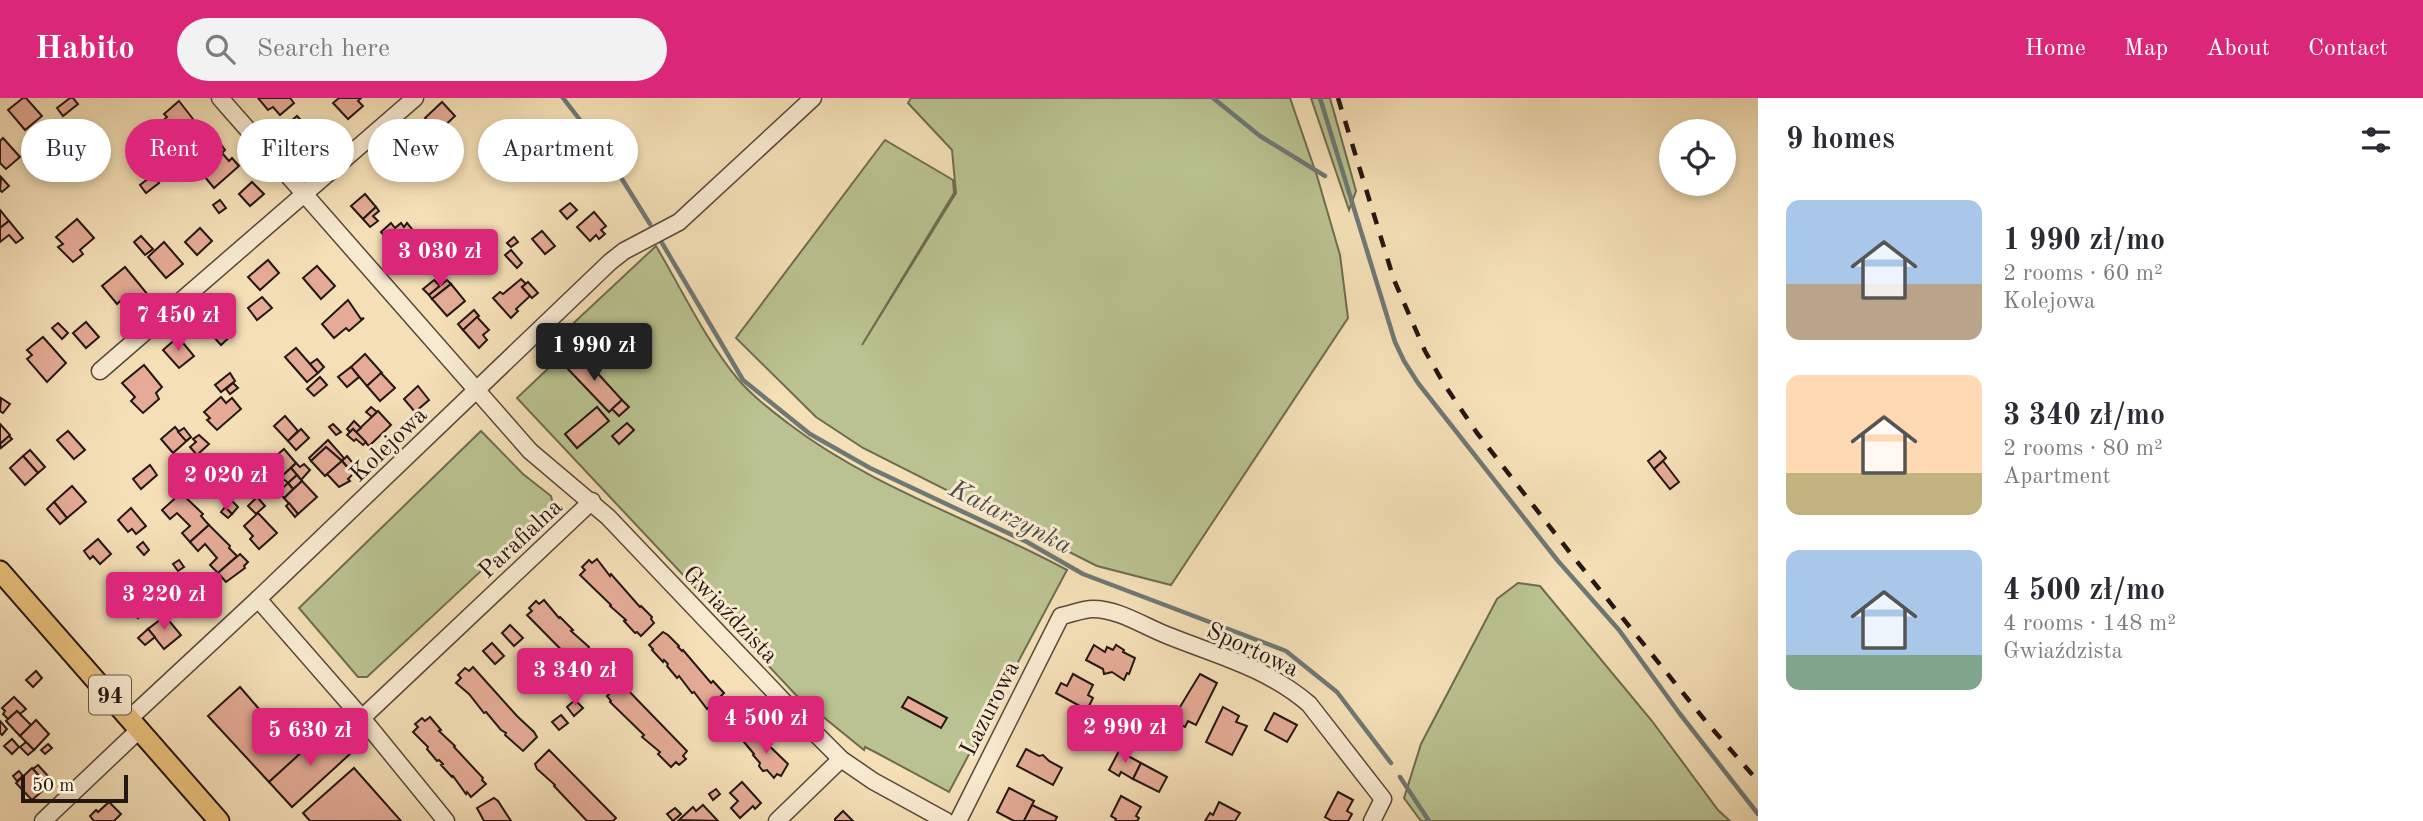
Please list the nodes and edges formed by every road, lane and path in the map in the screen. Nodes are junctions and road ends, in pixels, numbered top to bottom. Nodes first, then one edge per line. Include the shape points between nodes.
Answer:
1 (220, 98) edge
2 (415, 98) edge
3 (813, 98) edge
4 (305, 194) junction
5 (100, 371) dead end
6 (476, 391) junction
7 (592, 501) junction
8 (0, 571) edge
9 (258, 599) junction
10 (1061, 616) joint
11 (362, 718) junction
12 (135, 724) junction
13 (841, 759) junction
14 (43, 821) edge
15 (219, 821) edge
16 (446, 821) edge
17 (777, 821) edge
18 (946, 821) edge
19 (958, 821) edge
20 (1372, 821) edge

1 - 4 street, Parafialna
2 - 4 street
3 - 6 street, Kolejowa via 679,222 610,262
4 - 5 street
4 - 6 street, Parafialna
6 - 7 street, Parafialna via 530,451
6 - 9 street, Kolejowa
7 - 11 street, Parafialna
7 - 13 street, Gwiaździsta
8 - 12 main road, 94
9 - 11 street
9 - 12 street, Kolejowa
10 - 19 street, Lazurowa
10 - 20 street, Sportowa via 1092,609 1121,615 1279,681 1309,704 1383,799
11 - 16 street
12 - 14 street, Kolejowa
12 - 15 main road, 94
13 - 17 street
13 - 18 street, Gwiaździsta

